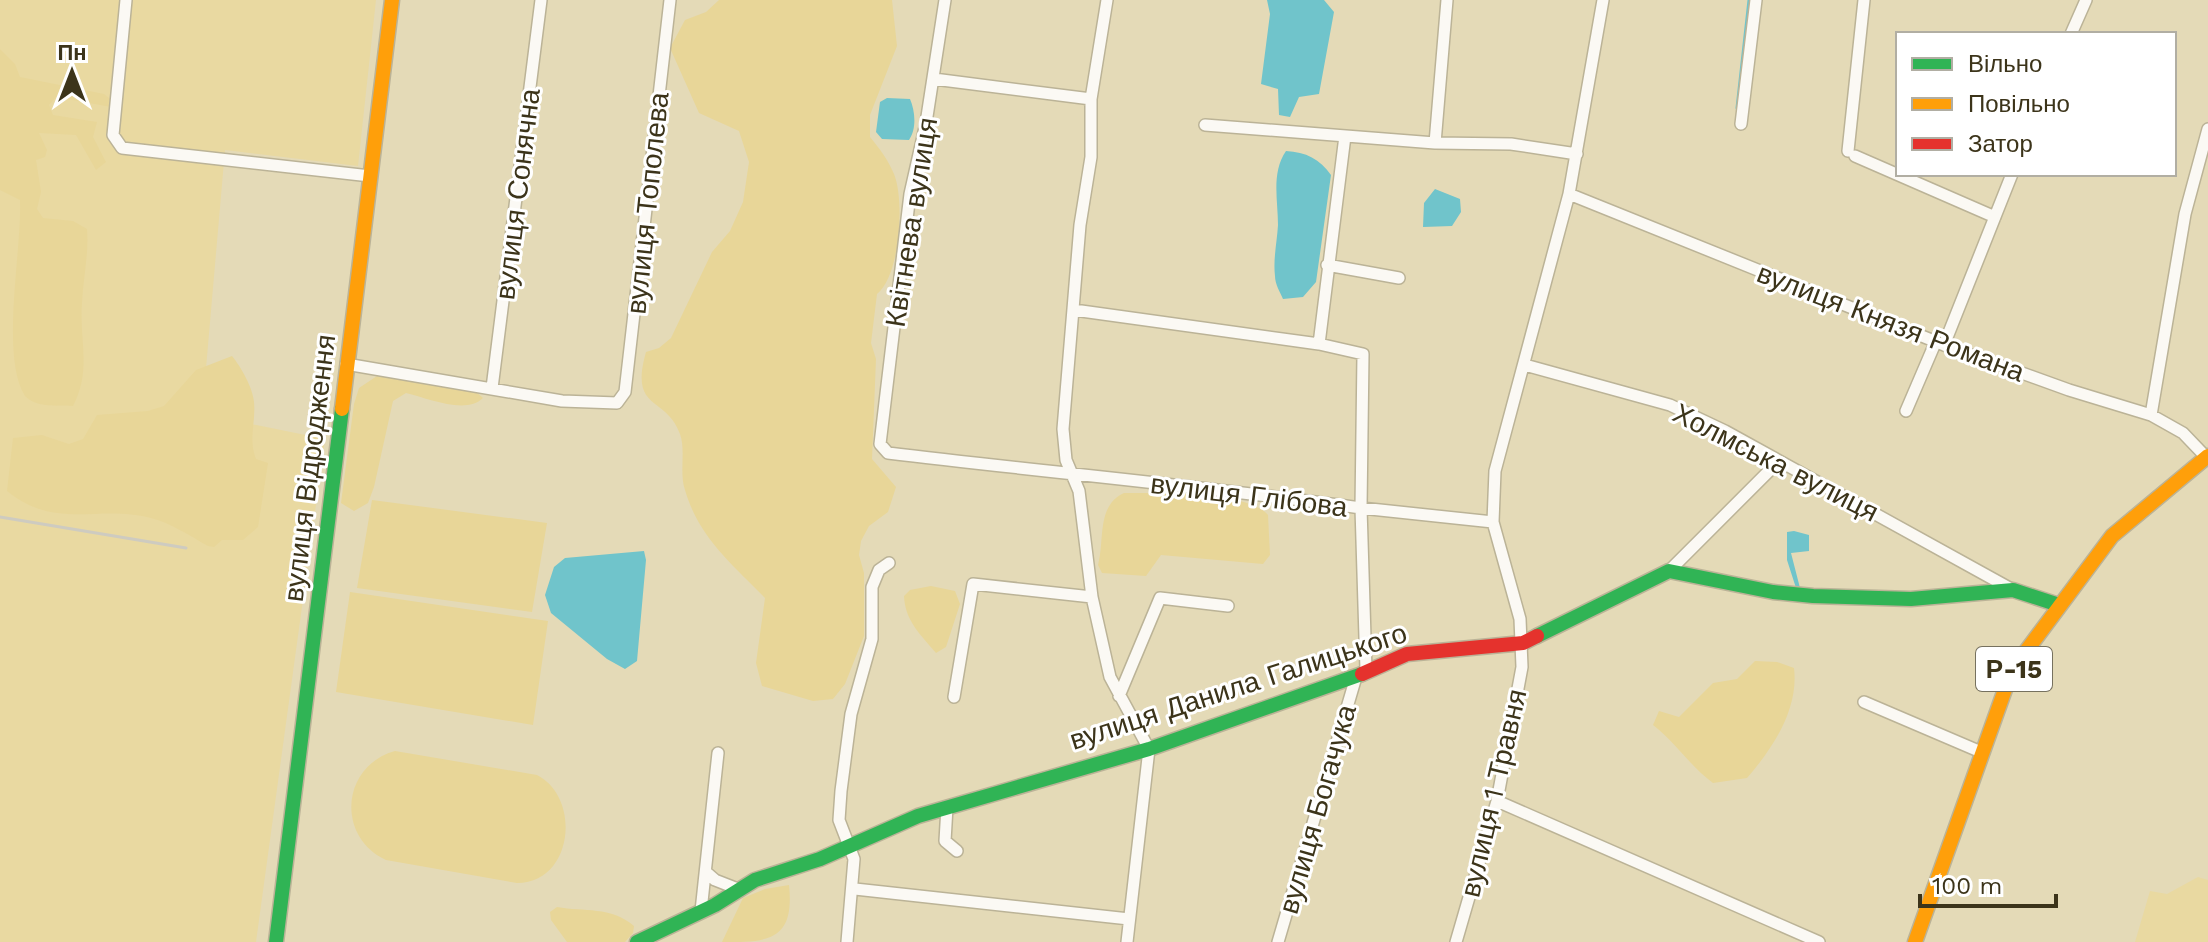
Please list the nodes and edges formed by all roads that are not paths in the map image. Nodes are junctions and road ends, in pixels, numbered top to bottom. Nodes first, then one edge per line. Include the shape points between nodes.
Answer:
1 (126, 0) edge
2 (392, 0) edge
3 (541, 0) edge
4 (670, 0) edge
5 (945, 0) edge
6 (1107, 0) edge
7 (1447, 0) edge
8 (1603, 0) edge
9 (1756, 0) edge
10 (1864, 0) edge
11 (2086, 0) edge
12 (2072, 32) edge
13 (934, 79) junction
14 (1091, 99) junction
15 (1741, 124) dead end
16 (1205, 125) dead end
17 (2208, 129) edge
18 (1345, 136) junction
19 (1435, 143) junction
20 (1577, 154) junction
21 (1896, 173) edge
22 (370, 176) junction
23 (1902, 176) edge
24 (2011, 176) edge
25 (1569, 194) junction
26 (1995, 217) junction
27 (1327, 265) junction
28 (1399, 278) dead end
29 (1074, 310) junction
30 (1940, 343) junction
31 (1319, 344) junction
32 (346, 364) junction
33 (1525, 365) junction
34 (492, 388) junction
35 (1906, 411) dead end
36 (2151, 415) junction
37 (880, 444) joint
38 (2207, 457) edge
39 (1779, 461) junction
40 (1072, 475) junction
41 (1361, 508) junction
42 (1493, 522) junction
43 (889, 563) dead end
44 (1669, 571) junction
45 (2013, 590) junction
46 (1092, 597) junction
47 (2059, 605) junction
48 (1228, 606) dead end
49 (1523, 643) junction
50 (1361, 673) junction
51 (1119, 696) junction
52 (954, 697) dead end
53 (1864, 702) dead end
54 (1149, 749) junction
55 (1981, 752) junction
56 (718, 753) dead end
57 (1497, 801) junction
58 (947, 807) junction
59 (850, 843) junction
60 (957, 851) dead end
61 (707, 873) junction
62 (738, 889) junction
63 (855, 889) junction
64 (701, 911) junction
65 (1129, 919) junction
66 (276, 942) edge
67 (637, 942) edge
68 (847, 942) edge
69 (1127, 942) edge
70 (1278, 942) edge
71 (1456, 942) edge
72 (1819, 942) edge
73 (1915, 942) edge

1 - 22 street via 113,135 122,148
2 - 22 street, вулиця Відродження
3 - 34 street, вулиця Сонячна
4 - 34 street, вулиця Тополева via 625,392 617,403 562,401
5 - 13 street, Квітнева вулиця
6 - 14 street
7 - 19 street
8 - 20 street
9 - 15 street
10 - 21 street via 1852,154
11 - 12 street
13 - 14 street
13 - 37 street, Квітнева вулиця via 910,194
14 - 29 street via 1091,157
16 - 18 street
17 - 36 street via 2185,214
18 - 19 street
18 - 27 street
19 - 20 street via 1511,144
20 - 25 street
22 - 32 street, вулиця Відродження
23 - 26 street
24 - 26 street
25 - 30 street, вулиця Князя Романа
25 - 33 street
26 - 30 street
27 - 28 street
27 - 31 street
29 - 31 street
29 - 40 street via 1063,429
30 - 35 street
30 - 36 street, вулиця Князя Романа
31 - 41 street via 1363,354
32 - 34 street
32 - 66 street, вулиця Відродження
33 - 39 street, Холмська вулиця via 1670,405
33 - 42 street via 1495,471
36 - 38 street, вулиця Князя Романа via 2183,433
37 - 40 street, вулиця Глібова via 888,453
38 - 47 street, Р-15 via 2123,523
39 - 44 street
39 - 45 street, Холмська вулиця
40 - 41 street, вулиця Глібова
40 - 46 street via 1079,491
41 - 42 street
41 - 50 street, вулиця Глібова
42 - 49 street
43 - 59 street via 879,570 872,587 872,639 851,714 839,820
44 - 45 street via 1813,596 1911,599
44 - 49 street, вулиця Данила Галицького
45 - 47 street
46 - 51 street
46 - 52 street via 973,584
47 - 55 street, Р-15 via 2012,670
48 - 51 street via 1160,598
49 - 50 street, вулиця Данила Галицького via 1407,654
49 - 57 street, вулиця 1 Травня
50 - 54 street, вулиця Данила Галицького
50 - 70 street, вулиця Богачука
51 - 54 street
53 - 55 street
54 - 58 street, вулиця Данила Галицького
54 - 65 street
55 - 73 street, Р-15
56 - 61 street
57 - 71 street, вулиця 1 Травня
57 - 72 street
58 - 59 street, вулиця Данила Галицького
58 - 60 street via 945,841
59 - 62 street, вулиця Данила Галицького
59 - 63 street
61 - 62 street
61 - 64 street
62 - 64 street, вулиця Данила Галицького
63 - 65 street
63 - 68 street
64 - 67 street, вулиця Данила Галицького
65 - 69 street

